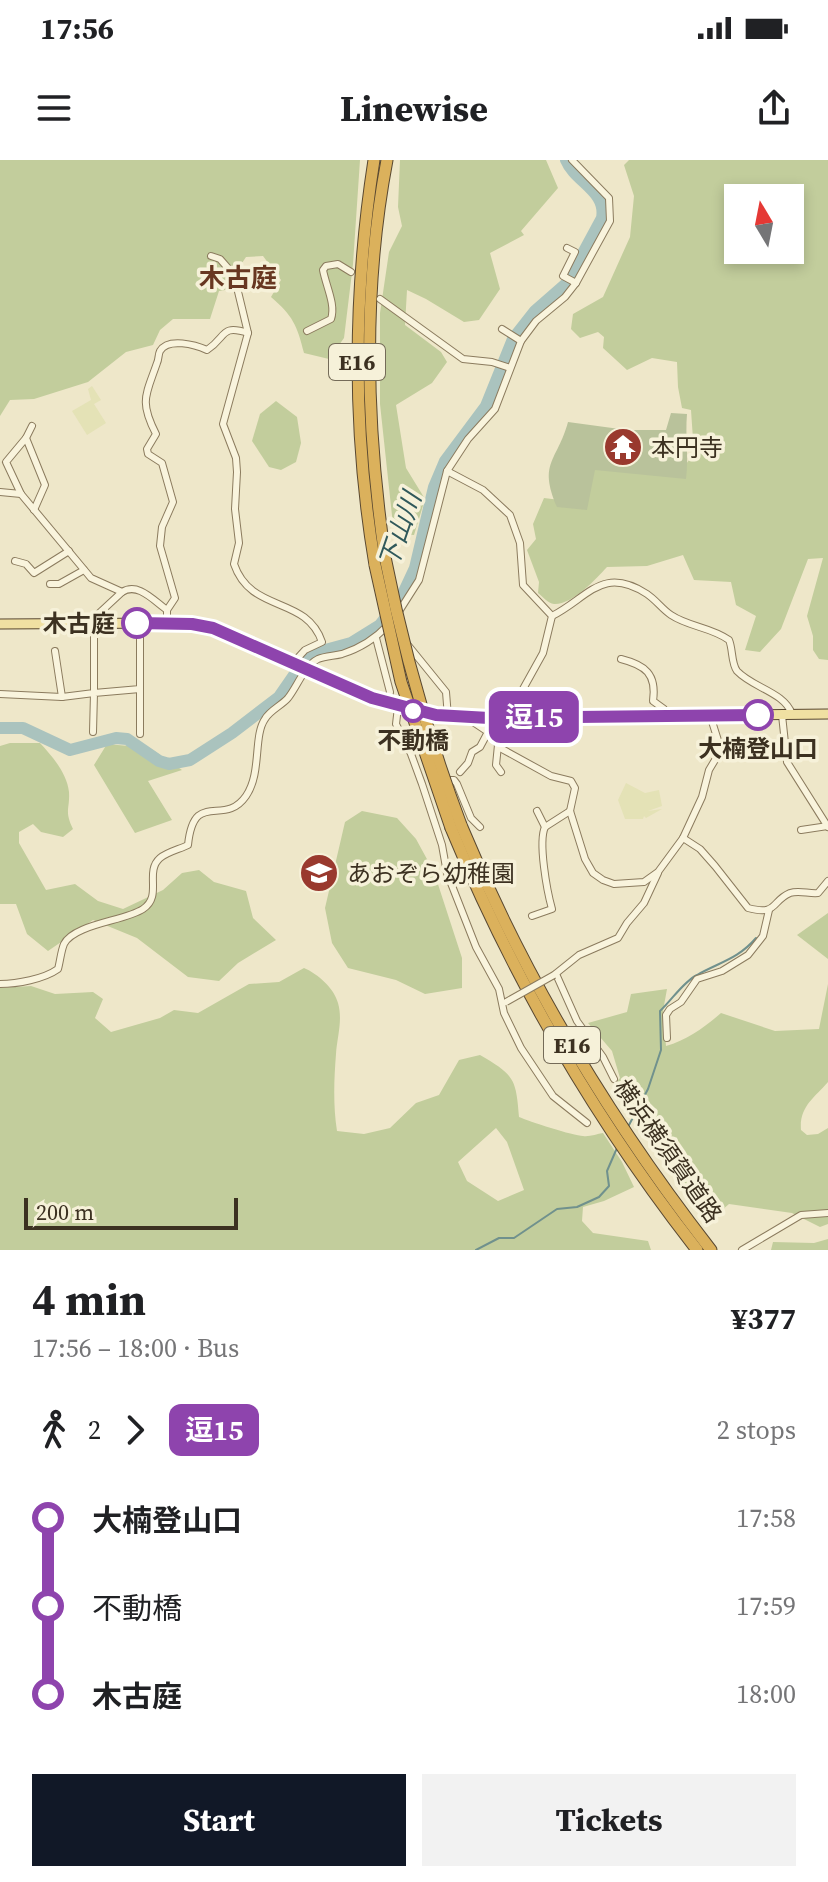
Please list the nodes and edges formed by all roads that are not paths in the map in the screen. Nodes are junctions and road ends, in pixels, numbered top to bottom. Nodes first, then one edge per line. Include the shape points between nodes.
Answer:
1 (374, 160) edge
2 (387, 160) edge
3 (572, 160) edge
4 (567, 248) dead end
5 (211, 256) dead end
6 (351, 272) dead end
7 (574, 283) junction
8 (380, 299) dead end
9 (502, 329) dead end
10 (307, 331) dead end
11 (248, 333) junction
12 (520, 340) junction
13 (509, 368) junction
14 (32, 426) dead end
15 (26, 438) junction
16 (447, 471) junction
17 (0, 492) edge
18 (21, 494) junction
19 (34, 510) junction
20 (69, 551) junction
21 (15, 561) dead end
22 (380, 561) junction
23 (84, 570) junction
24 (50, 584) dead end
25 (122, 592) junction
26 (167, 610) junction
27 (552, 616) junction
28 (93, 623) junction
29 (140, 623) junction
30 (167, 623) junction
31 (390, 623) junction
32 (0, 624) edge
33 (376, 638) junction
34 (55, 651) dead end
35 (621, 659) dead end
36 (300, 666) junction
37 (140, 689) junction
38 (94, 693) junction
39 (0, 694) edge
40 (62, 697) junction
41 (393, 705) junction
42 (787, 714) junction
43 (828, 714) edge
44 (667, 715) junction
45 (710, 715) junction
46 (448, 717) junction
47 (526, 717) junction
48 (467, 718) junction
49 (93, 732) dead end
50 (488, 732) junction
51 (140, 734) dead end
52 (498, 745) junction
53 (460, 772) dead end
54 (501, 772) dead end
55 (422, 784) junction
56 (537, 811) dead end
57 (570, 811) junction
58 (456, 826) junction
59 (480, 827) dead end
60 (545, 827) junction
61 (828, 827) edge
62 (801, 830) dead end
63 (683, 838) junction
64 (658, 872) junction
65 (828, 881) edge
66 (769, 910) junction
67 (532, 916) dead end
68 (555, 974) junction
69 (0, 984) edge
70 (504, 1004) junction
71 (667, 1038) dead end
72 (614, 1079) dead end
73 (587, 1123) dead end
74 (828, 1213) edge
75 (744, 1248) edge
76 (697, 1250) edge
77 (711, 1250) edge

1 - 22 highway, 横浜横須賀道路 / E16 via 360,275 356,370 360,460
2 - 22 highway, 横浜横須賀道路 / E16 via 372,279 369,365
3 - 7 street via 605,192 611,213
4 - 7 street via 575,252 563,276
5 - 11 street via 234,275
6 - 10 street via 338,264 323,270 334,310 331,319
7 - 12 street
8 - 13 street via 463,359
9 - 12 street
11 - 26 street via 227,330 207,350 194,344 165,346 147,385 146,414 156,434 148,454 162,463 173,502 160,546 175,598
11 - 36 street via 223,424 236,458 239,543 234,564 255,595 300,612 318,631 322,642 305,650
12 - 13 street
13 - 16 street via 495,409
14 - 15 street
15 - 18 street via 6,462
15 - 19 street via 45,485
16 - 27 street via 483,490 510,515 520,543 523,585
16 - 31 street via 419,580
17 - 18 street
18 - 19 street
19 - 20 street
20 - 21 street via 34,573
20 - 23 street
22 - 58 highway, 横浜横須賀道路 / E16, bridge
23 - 24 street
23 - 25 street
25 - 26 street via 136,588
25 - 28 street
26 - 30 street
27 - 42 street via 606,583 643,592 671,615 729,640 735,668 783,701
27 - 47 street via 543,653 523,689
28 - 29 main road
28 - 32 main road
28 - 38 street
29 - 30 main road
29 - 37 street
30 - 36 main road via 213,628
31 - 33 street
31 - 46 street via 446,692
33 - 36 street
33 - 41 street
34 - 40 street
35 - 44 street via 643,667 653,681 653,701
36 - 41 main road
36 - 69 street via 286,701 262,722 258,762 246,797 230,810 203,812 191,825 188,845 159,858 150,904 70,938 53,973 20,984
37 - 38 street
37 - 51 street
38 - 40 street
38 - 49 street
39 - 40 street
41 - 46 main road
41 - 55 street
42 - 43 main road
42 - 45 main road
42 - 61 street via 787,762
44 - 45 main road
44 - 47 main road
45 - 63 street via 721,750
46 - 48 main road
47 - 48 main road
48 - 50 street
50 - 52 street
50 - 53 street
52 - 54 street via 496,765
52 - 57 street via 571,781 575,788
55 - 59 street via 454,780
55 - 70 street via 447,873
56 - 60 street
57 - 60 street
57 - 64 street via 585,859 603,880 634,884
58 - 76 highway, 横浜横須賀道路 / E16 via 490,918 541,1013 626,1151
58 - 77 highway, 横浜横須賀道路 / E16 via 591,1078
60 - 67 street via 546,888 552,909
61 - 62 street
63 - 64 street
63 - 66 street via 700,849 748,908
64 - 68 street via 644,903 618,938 579,955
65 - 66 street via 822,891 792,893
66 - 71 street via 763,936 748,955 697,979 670,1009
68 - 70 street, bridge
68 - 72 street
70 - 73 street via 521,1048 553,1096
74 - 75 street via 801,1215

